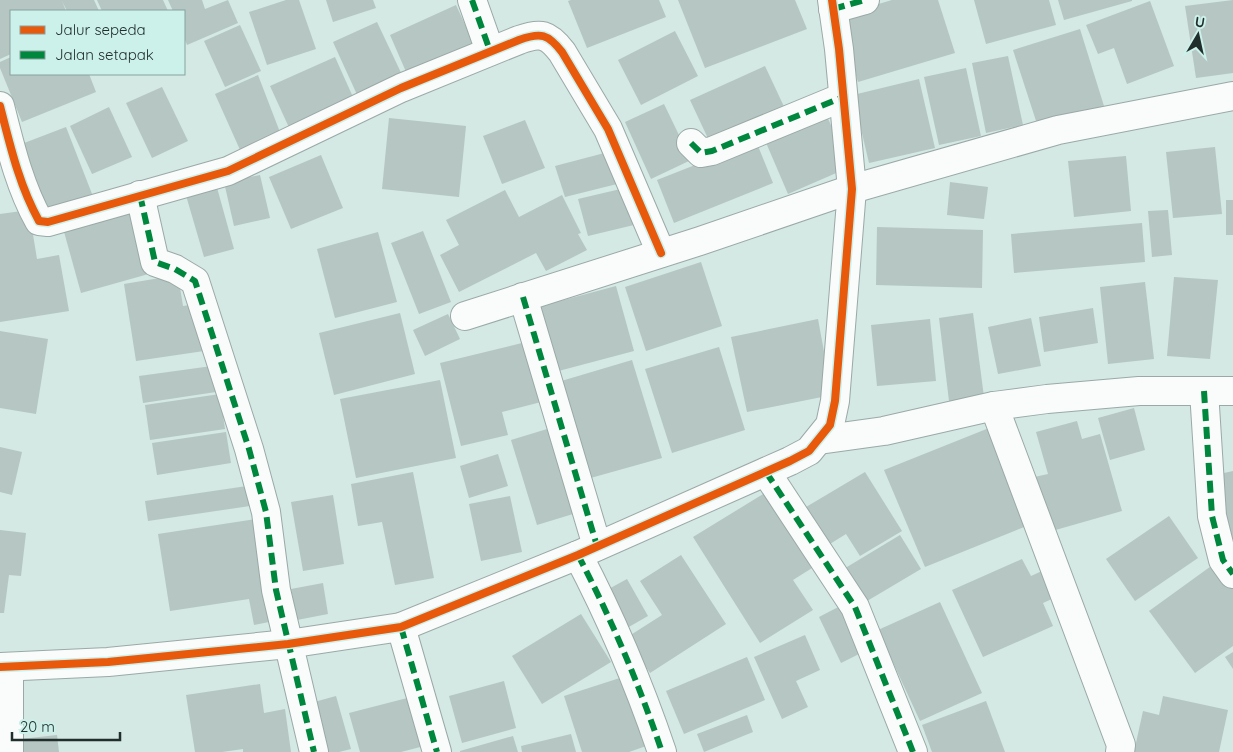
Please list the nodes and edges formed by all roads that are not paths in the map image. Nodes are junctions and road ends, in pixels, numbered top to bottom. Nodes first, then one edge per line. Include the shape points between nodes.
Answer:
1 (472, 0) edge
2 (865, 0) edge
3 (832, 5) edge
4 (490, 51) junction
5 (1233, 96) edge
6 (843, 97) junction
7 (0, 106) edge
8 (691, 143) dead end
9 (852, 189) junction
10 (140, 195) junction
11 (661, 253) junction
12 (523, 297) junction
13 (465, 316) dead end
14 (1204, 391) junction
15 (1233, 391) edge
16 (994, 406) junction
17 (819, 440) junction
18 (766, 472) junction
19 (588, 550) junction
20 (1233, 574) edge
21 (402, 627) junction
22 (288, 644) junction
23 (4, 667) edge
24 (9, 752) edge
25 (314, 752) edge
26 (437, 752) edge
27 (662, 752) edge
28 (913, 752) edge
29 (1120, 752) edge

1 - 4 street
2 - 3 street
3 - 6 street
4 - 10 street via 401,88 238,167
4 - 11 street via 533,35 554,41 608,129
5 - 9 street via 1058,130
6 - 8 street via 712,152 701,153
6 - 9 street
7 - 10 street via 16,168 39,221 48,222
9 - 11 street
9 - 17 street via 835,401 830,425
10 - 22 street via 155,262 195,280 266,512 276,590
11 - 12 street
12 - 13 street
12 - 19 street
14 - 15 street
14 - 16 street via 1139,391
14 - 20 street via 1212,516 1223,560
16 - 17 street via 884,431
16 - 29 street via 1121,745
17 - 18 street via 809,451
18 - 19 street
18 - 28 street via 855,608
19 - 21 street
19 - 27 street via 605,606
21 - 22 street
21 - 26 street
22 - 23 street via 108,662
22 - 25 street
23 - 24 street

